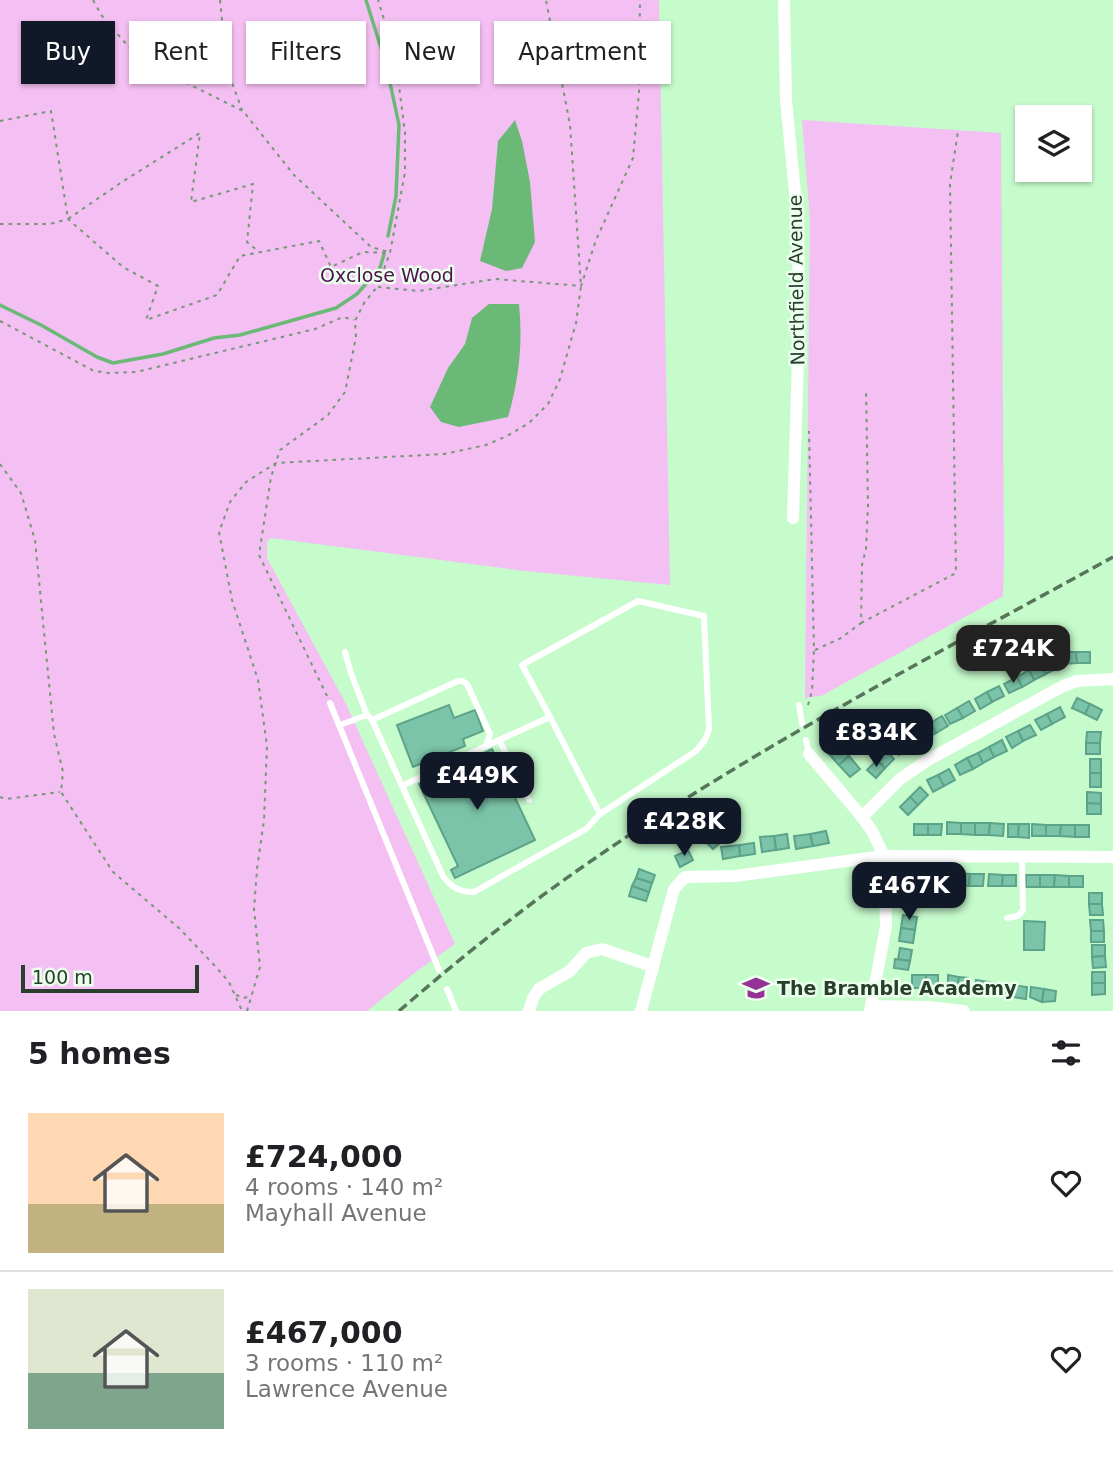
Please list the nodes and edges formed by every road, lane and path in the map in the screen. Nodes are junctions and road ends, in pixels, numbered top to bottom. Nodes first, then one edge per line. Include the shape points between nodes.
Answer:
1 (93, 0) edge
2 (220, 0) edge
3 (378, 0) edge
4 (546, 0) edge
5 (640, 0) edge
6 (784, 0) edge
7 (243, 111) junction
8 (0, 121) edge
9 (958, 131) dead end
10 (68, 219) junction
11 (0, 224) edge
12 (259, 252) junction
13 (390, 253) junction
14 (580, 286) junction
15 (377, 287) junction
16 (0, 321) edge
17 (355, 321) junction
18 (866, 390) dead end
19 (809, 426) dead end
20 (276, 463) junction
21 (0, 464) edge
22 (793, 518) dead end
23 (861, 623) junction
24 (814, 650) junction
25 (345, 652) dead end
26 (1113, 678) edge
27 (330, 703) joint
28 (799, 705) dead end
29 (370, 717) junction
30 (550, 718) junction
31 (802, 721) joint
32 (340, 725) junction
33 (499, 740) junction
34 (806, 740) dead end
35 (486, 746) junction
36 (809, 754) joint
37 (402, 786) junction
38 (61, 792) junction
39 (0, 797) edge
40 (529, 800) dead end
41 (600, 814) junction
42 (862, 817) junction
43 (884, 856) junction
44 (1022, 856) junction
45 (1113, 857) edge
46 (1007, 918) dead end
47 (652, 966) junction
48 (439, 970) dead end
49 (447, 989) dead end
50 (235, 994) junction
51 (252, 995) junction
52 (870, 1009) edge
53 (929, 1009) edge
54 (242, 1011) edge
55 (247, 1011) edge
56 (456, 1011) edge
57 (528, 1011) edge
58 (641, 1011) edge
59 (964, 1011) edge

1 - 7 path via 141,60
2 - 7 path via 227,69
3 - 13 path via 395,55 405,133 405,173
4 - 14 path via 570,125
5 - 14 path via 633,158
6 - 22 street, Northfield Avenue via 786,100 799,224
7 - 13 path via 294,175 371,247
8 - 10 path via 51,111
9 - 23 path via 950,184 956,573
10 - 11 path via 50,224
10 - 12 path via 123,267 158,286 146,320 217,295 240,256
10 - 12 path via 201,133 191,202 253,184 247,242
12 - 13 path via 319,241 331,267 363,252
13 - 15 path
14 - 15 path via 495,279 419,291
14 - 20 path via 576,323 548,404 507,436 444,453
15 - 17 path
16 - 17 path via 94,371 109,373 148,369 315,329 343,317
17 - 20 path via 345,392 328,415 281,450
18 - 23 path via 868,505
19 - 24 path
20 - 27 path via 259,555
20 - 51 path via 246,482 230,502 219,531 232,600 258,680 267,746 254,909 260,967
21 - 38 path via 21,493 35,540 54,734 63,772
23 - 24 path
24 - 31 path via 812,691
25 - 29 lane
26 - 42 street via 1063,686 928,760 900,779
27 - 32 lane
28 - 31 lane
29 - 32 lane
29 - 35 lane via 462,681 490,734
29 - 37 lane
30 - 33 lane
30 - 41 lane
30 - 41 lane via 522,665 638,601 704,616 709,729 705,740 696,751
32 - 48 lane
33 - 35 lane
33 - 40 lane
34 - 36 lane
35 - 37 lane
36 - 42 street
37 - 41 lane via 443,876 463,892 474,892 586,829
38 - 39 path
38 - 50 path via 113,872 180,929
42 - 43 street
43 - 44 street
43 - 47 street via 735,876 685,877 674,889
43 - 52 street via 886,926
44 - 45 street
44 - 46 lane via 1023,910
47 - 57 street via 602,949 586,953 570,971 539,989
47 - 58 street
49 - 56 lane
50 - 51 path
50 - 54 path
51 - 55 path
52 - 53 street
53 - 59 street

